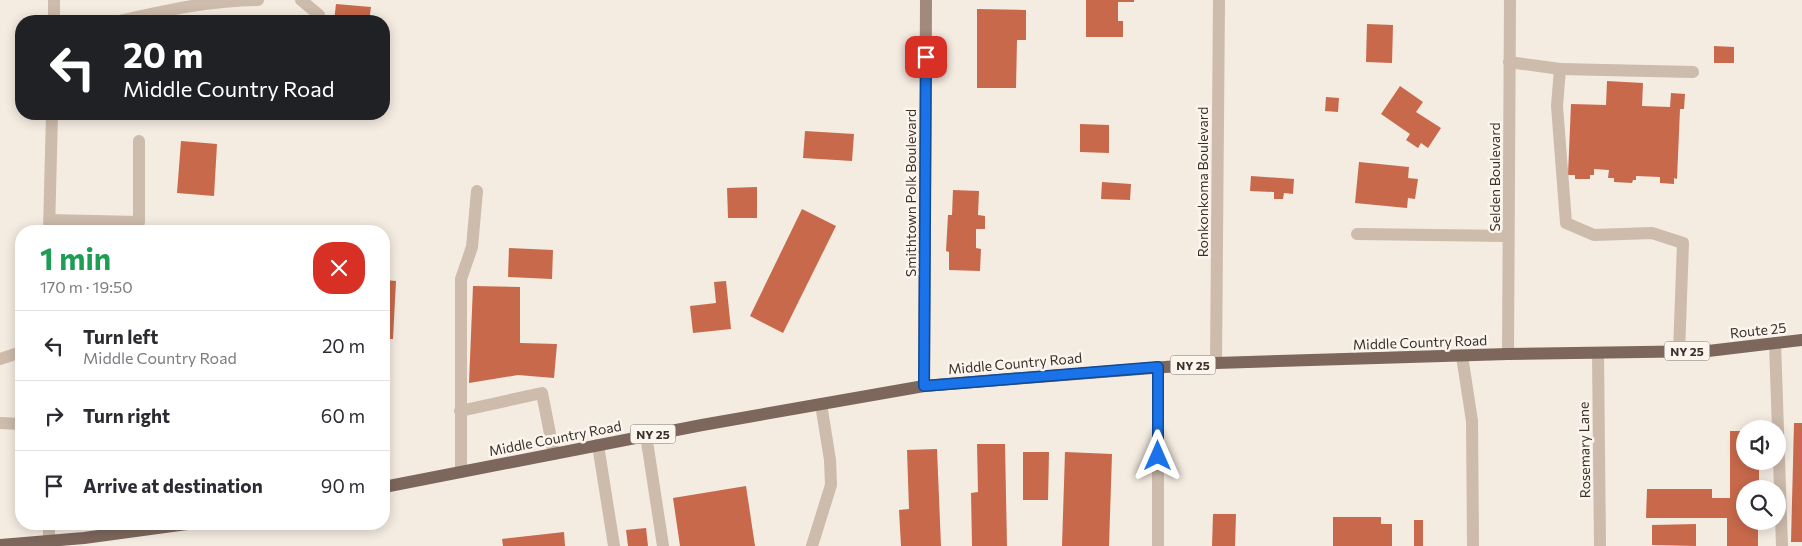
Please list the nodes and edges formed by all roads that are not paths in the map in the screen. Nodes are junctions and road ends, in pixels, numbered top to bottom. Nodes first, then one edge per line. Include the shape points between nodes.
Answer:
1 (54, 0) edge
2 (258, 0) edge
3 (301, 0) edge
4 (926, 0) edge
5 (1219, 0) edge
6 (1510, 0) edge
7 (54, 15) edge
8 (146, 15) edge
9 (319, 15) edge
10 (1509, 62) junction
11 (1560, 70) junction
12 (1694, 72) dead end
13 (52, 120) edge
14 (139, 142) dead end
15 (477, 191) dead end
16 (50, 225) edge
17 (72, 225) edge
18 (1357, 234) dead end
19 (1508, 236) junction
20 (1802, 340) edge
21 (1775, 343) junction
22 (1679, 352) junction
23 (1598, 353) junction
24 (15, 354) edge
25 (1508, 354) junction
26 (1462, 356) junction
27 (0, 359) edge
28 (1216, 364) junction
29 (1158, 367) junction
30 (924, 386) junction
31 (821, 404) junction
32 (460, 411) junction
33 (0, 423) edge
34 (15, 424) edge
35 (646, 435) junction
36 (598, 445) junction
37 (554, 454) junction
38 (461, 472) junction
39 (390, 486) edge
40 (49, 530) edge
41 (126, 530) edge
42 (50, 544) edge
43 (0, 545) edge
44 (614, 546) edge
45 (663, 546) edge
46 (812, 546) edge
47 (1158, 546) edge
48 (1473, 546) edge
49 (1600, 546) edge
50 (1782, 546) edge

1 - 7 street
2 - 8 street via 235,0
3 - 9 street
4 - 30 street, Smithtown Polk Boulevard
5 - 28 street, Ronkonkoma Boulevard
6 - 10 street, Selden Boulevard
10 - 11 street
10 - 19 street, Selden Boulevard
11 - 12 street
11 - 22 street via 1557,106 1566,223 1594,235 1652,233 1683,243
13 - 16 street
14 - 17 street via 139,222
15 - 32 street via 472,247 461,278
18 - 19 street
19 - 25 street, Selden Boulevard
20 - 21 main road, Route 25 / NY 25
21 - 22 main road, Route 25 / NY 25
21 - 50 street
22 - 23 main road, Route 25 / NY 25
23 - 25 main road, Middle Country Road / NY 25
23 - 49 street, Rosemary Lane
24 - 27 street
25 - 26 main road, Middle Country Road / NY 25
26 - 28 main road, Middle Country Road / NY 25
26 - 48 street via 1472,421
28 - 29 main road, Middle Country Road / NY 25
29 - 30 main road, Middle Country Road / NY 25
29 - 47 street
30 - 31 main road, Middle Country Road / NY 25
31 - 35 main road, Middle Country Road / NY 25
31 - 46 street via 831,485
32 - 37 street via 542,393
32 - 38 street
33 - 34 street
35 - 36 main road, Middle Country Road / NY 25
35 - 45 street
36 - 37 main road, Middle Country Road / NY 25
36 - 44 street
37 - 38 main road, Middle Country Road / NY 25
38 - 39 main road, Middle Country Road / NY 25
40 - 42 street
41 - 42 main road
42 - 43 main road

